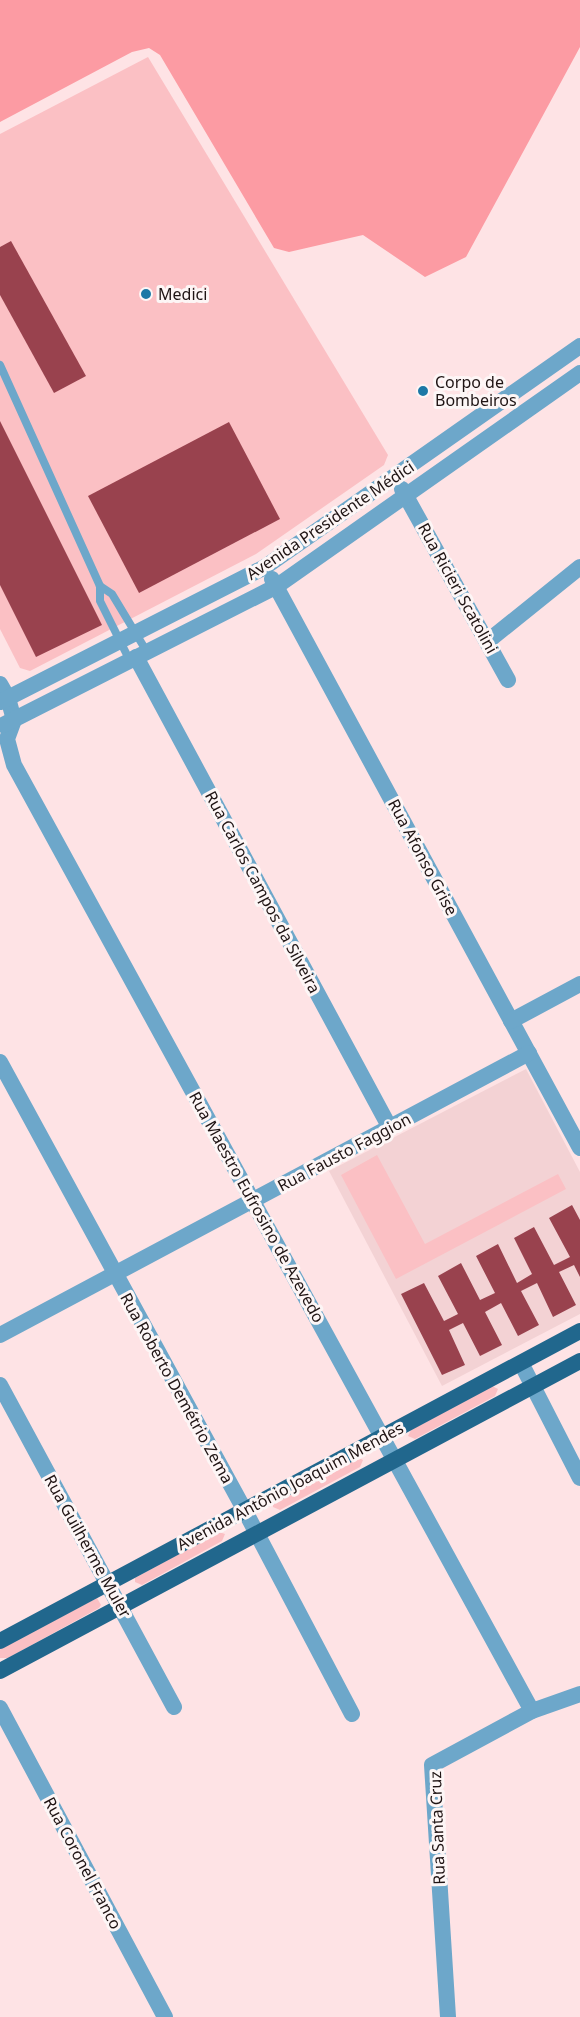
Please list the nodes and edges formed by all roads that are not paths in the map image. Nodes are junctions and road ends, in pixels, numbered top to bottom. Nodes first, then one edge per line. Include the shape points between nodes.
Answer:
1 (580, 346) edge
2 (0, 365) edge
3 (580, 373) edge
4 (516, 391) junction
5 (529, 409) junction
6 (395, 478) junction
7 (407, 497) junction
8 (325, 526) junction
9 (337, 545) junction
10 (265, 567) junction
11 (580, 567) edge
12 (100, 586) junction
13 (277, 586) junction
14 (136, 633) junction
15 (120, 641) junction
16 (488, 641) junction
17 (138, 656) junction
18 (507, 680) dead end
19 (3, 695) edge
20 (7, 724) edge
21 (580, 984) edge
22 (511, 1021) junction
23 (529, 1053) junction
24 (0, 1062) edge
25 (390, 1128) junction
26 (580, 1148) edge
27 (253, 1200) junction
28 (114, 1275) junction
29 (580, 1331) edge
30 (0, 1335) edge
31 (580, 1361) edge
32 (521, 1363) junction
33 (0, 1385) edge
34 (534, 1387) junction
35 (381, 1437) junction
36 (394, 1460) junction
37 (580, 1478) edge
38 (245, 1511) junction
39 (256, 1533) junction
40 (107, 1582) junction
41 (122, 1608) junction
42 (0, 1641) edge
43 (0, 1671) edge
44 (580, 1694) edge
45 (174, 1707) dead end
46 (0, 1708) edge
47 (532, 1711) junction
48 (352, 1714) dead end
49 (165, 2017) edge
50 (448, 2017) edge

1 - 4 street, Avenida Presidente Médici
2 - 12 lane
3 - 5 street, Avenida Presidente Médici
4 - 5 street
4 - 6 street, Avenida Presidente Médici
5 - 7 street, Avenida Presidente Médici
6 - 7 street, Rua Ricieri Scatolini
6 - 8 street, Avenida Presidente Médici
7 - 9 street, Avenida Presidente Médici
7 - 16 street, Rua Ricieri Scatolini
8 - 9 street
8 - 10 street, Avenida Presidente Médici
9 - 13 street, Avenida Presidente Médici
10 - 13 street, Rua Afonso Grise
10 - 14 street, Avenida Presidente Médici
11 - 16 street
12 - 14 lane via 112,594
12 - 15 lane via 100,601
13 - 17 street, Avenida Presidente Médici
13 - 22 street, Rua Afonso Grise
14 - 15 street, Avenida Presidente Médici
14 - 17 lane
15 - 17 lane
15 - 19 street, Avenida Presidente Médici
16 - 18 street, Rua Ricieri Scatolini
17 - 20 street, Avenida Presidente Médici
17 - 25 street, Rua Carlos Campos da Silveira
19 - 20 street, Rua Maestro Eufrosino de Azevedo
20 - 27 street, Rua Maestro Eufrosino de Azevedo via 14,765
21 - 22 street
22 - 23 street, Rua Afonso Grise
23 - 25 street, Rua Fausto Faggion
23 - 26 street, Rua Afonso Grise
24 - 28 street, Rua Roberto Demétrio Zema
25 - 27 street, Rua Fausto Faggion
27 - 28 street, Rua Fausto Faggion
27 - 35 street, Rua Maestro Eufrosino de Azevedo
28 - 30 street, Rua Fausto Faggion
28 - 38 street, Rua Roberto Demétrio Zema
29 - 32 main road, Avenida Antônio Joaquim Mendes
31 - 34 main road, Avenida Antônio Joaquim Mendes
32 - 34 street
32 - 35 main road, Avenida Antônio Joaquim Mendes
33 - 40 street, Rua Guilherme Muler
34 - 36 main road, Avenida Antônio Joaquim Mendes
34 - 37 street
35 - 36 street, Rua Maestro Eufrosino de Azevedo
35 - 38 main road, Avenida Antônio Joaquim Mendes
36 - 39 main road, Avenida Antônio Joaquim Mendes
36 - 47 street, Rua Maestro Eufrosino de Azevedo
38 - 39 street, Rua Roberto Demétrio Zema
38 - 40 main road, Avenida Antônio Joaquim Mendes
39 - 41 main road, Avenida Antônio Joaquim Mendes
39 - 48 street, Rua Roberto Demétrio Zema
40 - 41 street, Rua Guilherme Muler
40 - 42 main road, Avenida Antônio Joaquim Mendes
41 - 43 main road, Avenida Antônio Joaquim Mendes
41 - 45 street, Rua Guilherme Muler
44 - 47 street, Rua Santa Cruz
46 - 49 street, Rua Coronel Franco
47 - 50 street, Rua Santa Cruz via 432,1765

